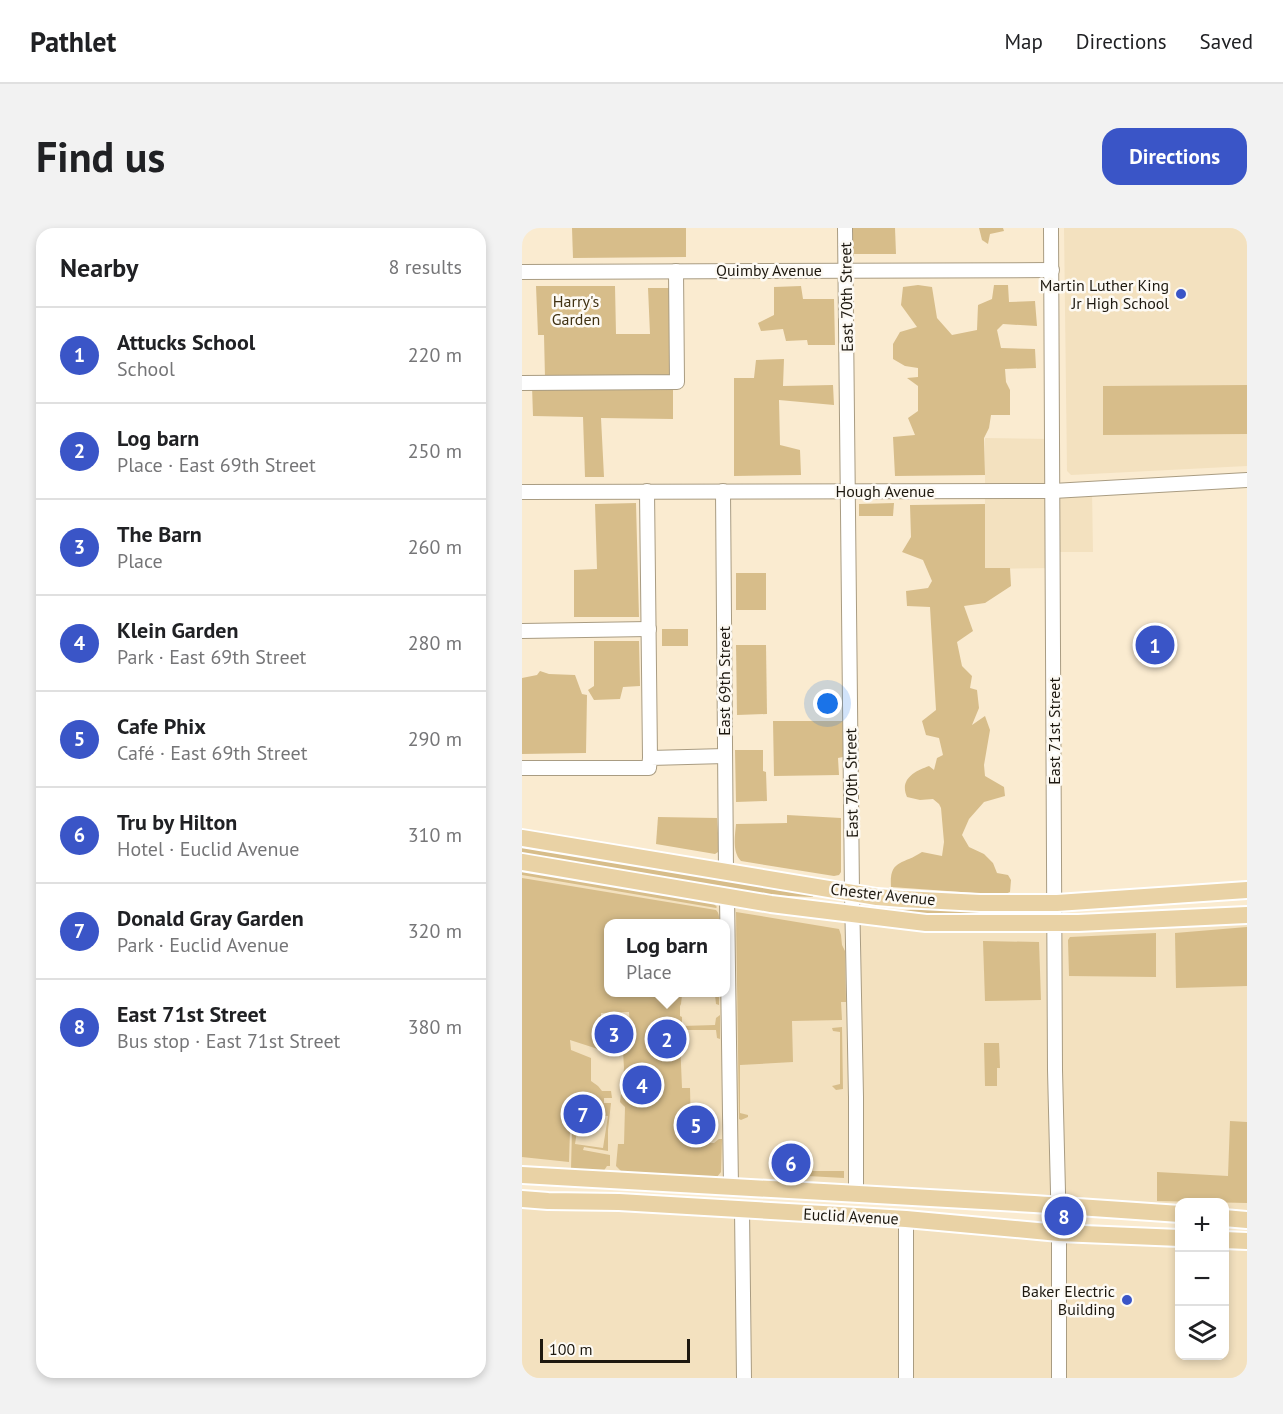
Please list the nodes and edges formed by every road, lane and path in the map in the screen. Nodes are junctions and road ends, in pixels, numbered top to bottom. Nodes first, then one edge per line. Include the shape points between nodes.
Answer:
1 (845, 228) edge
2 (1051, 228) edge
3 (845, 270) junction
4 (1052, 270) junction
5 (676, 271) junction
6 (522, 272) edge
7 (522, 383) edge
8 (1247, 480) edge
9 (647, 491) junction
10 (723, 491) junction
11 (848, 491) junction
12 (1053, 491) junction
13 (522, 492) edge
14 (649, 629) junction
15 (522, 631) edge
16 (725, 756) junction
17 (650, 758) junction
18 (522, 768) edge
19 (522, 838) edge
20 (522, 861) edge
21 (726, 872) junction
22 (1247, 890) edge
23 (852, 893) junction
24 (727, 897) junction
25 (1054, 903) junction
26 (853, 915) junction
27 (1247, 915) edge
28 (727, 919) edge
29 (1055, 923) junction
30 (728, 997) edge
31 (522, 1175) edge
32 (731, 1186) junction
33 (856, 1195) junction
34 (522, 1199) edge
35 (1059, 1205) junction
36 (742, 1209) junction
37 (1175, 1214) edge
38 (1229, 1218) edge
39 (906, 1219) junction
40 (1247, 1220) edge
41 (1059, 1233) junction
42 (1175, 1238) edge
43 (1229, 1240) edge
44 (1247, 1241) edge
45 (744, 1378) edge
46 (906, 1378) edge
47 (1059, 1378) edge

1 - 3 street, East 70th Street
2 - 4 street, East 71st Street
3 - 4 street, Quimby Avenue
3 - 5 street, Quimby Avenue
3 - 11 street, East 70th Street
4 - 12 street, East 71st Street
5 - 6 street, Quimby Avenue
5 - 7 street via 677,382
8 - 12 street, Hough Avenue
9 - 10 street, Hough Avenue
9 - 13 street, Hough Avenue
9 - 14 street
10 - 11 street, Hough Avenue
10 - 16 street, East 69th Street
11 - 12 street, Hough Avenue
11 - 23 street, East 70th Street
12 - 25 street, East 71st Street
14 - 15 street
14 - 17 street
16 - 17 street
16 - 21 street, East 69th Street
17 - 18 street via 649,768
19 - 21 main road, Chester Avenue
20 - 24 main road, Chester Avenue
21 - 23 main road, Chester Avenue
22 - 25 main road, Chester Avenue
23 - 25 main road, Chester Avenue via 927,901
23 - 26 street, East 70th Street
24 - 26 main road, Chester Avenue
24 - 28 street
25 - 29 street, East 71st Street
26 - 29 main road, Chester Avenue via 926,923
26 - 33 street, East 70th Street
27 - 29 main road, Chester Avenue
29 - 35 street, East 71st Street
30 - 32 street
31 - 32 main road, Euclid Avenue
32 - 33 main road, Euclid Avenue
33 - 35 main road, Euclid Avenue
34 - 36 main road, Euclid Avenue
35 - 37 main road, Euclid Avenue
35 - 41 street, East 71st Street
36 - 39 main road, Euclid Avenue
36 - 45 street
38 - 40 main road
39 - 41 main road, Euclid Avenue
39 - 46 street
41 - 42 main road, Euclid Avenue
41 - 47 street, East 71st Street
43 - 44 main road

